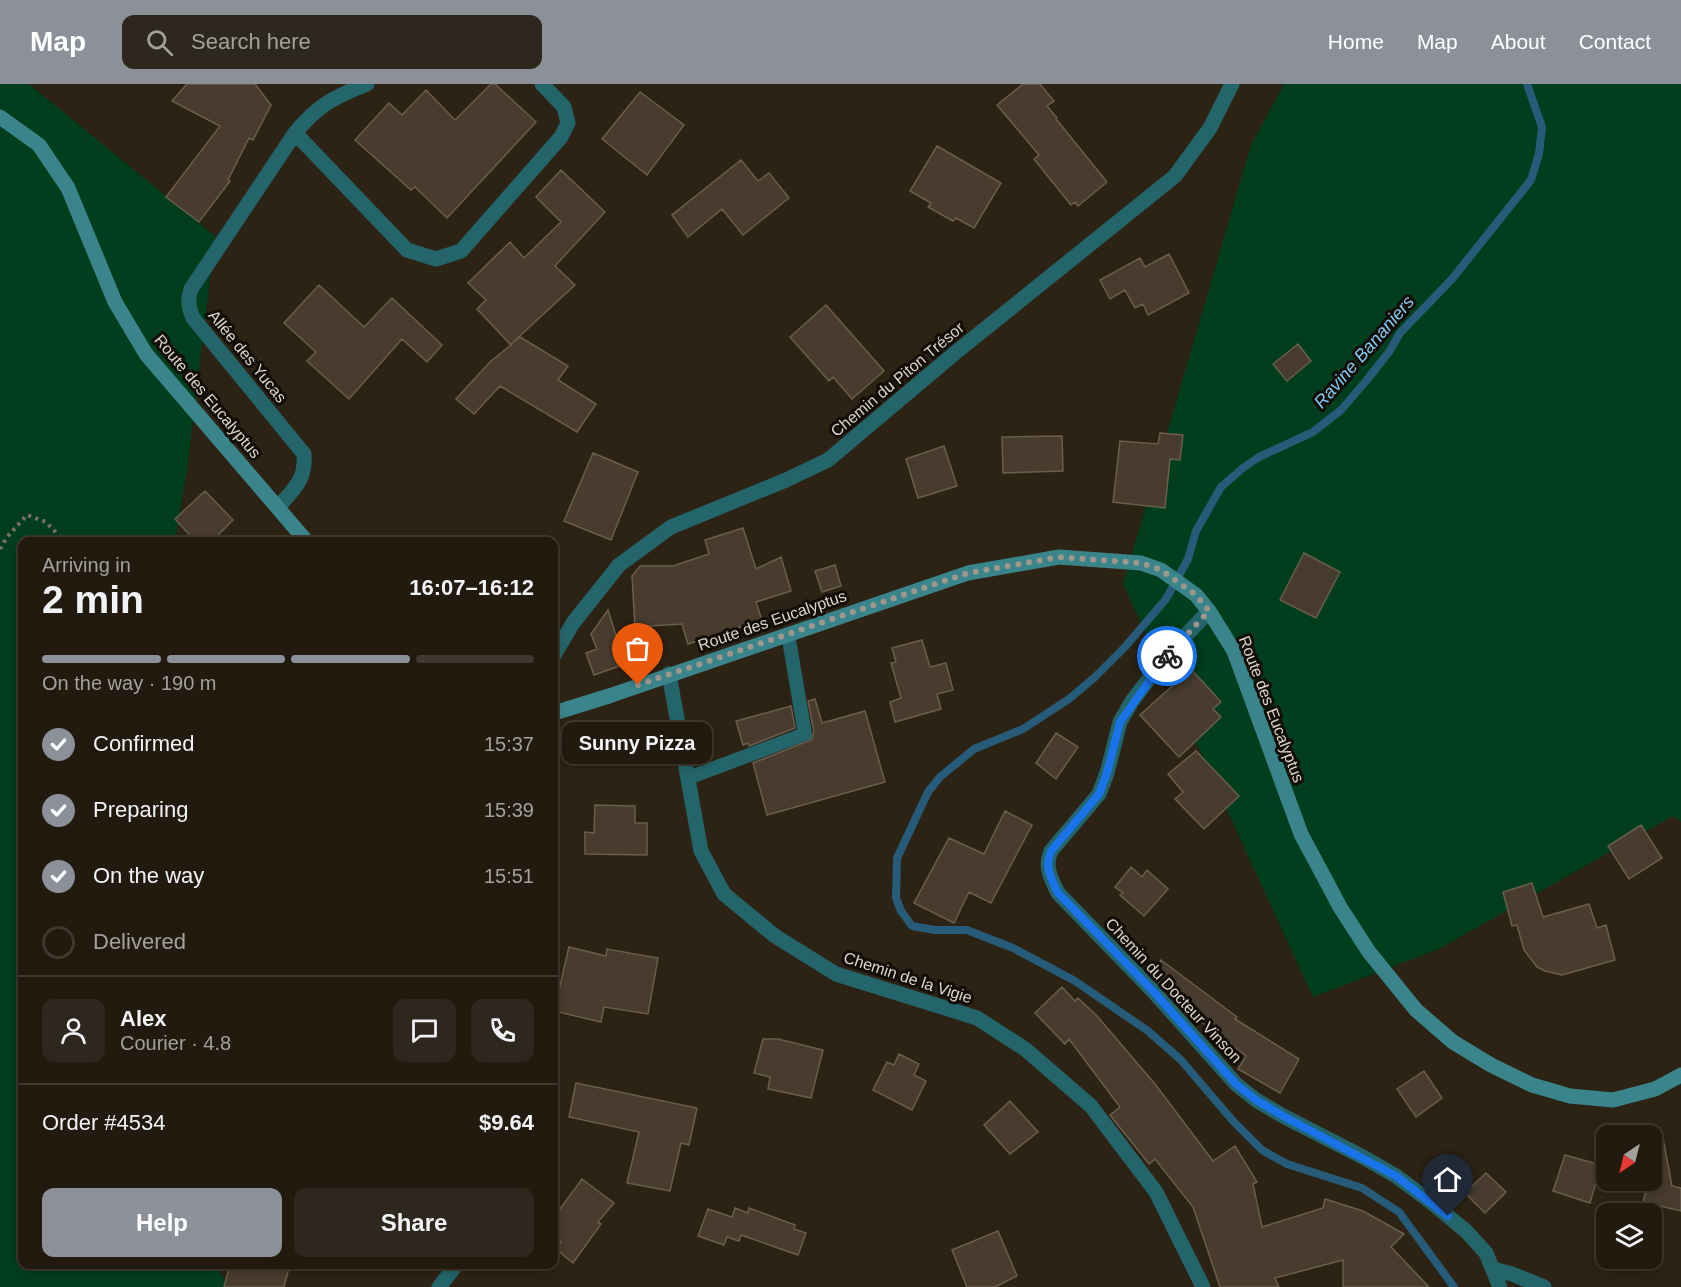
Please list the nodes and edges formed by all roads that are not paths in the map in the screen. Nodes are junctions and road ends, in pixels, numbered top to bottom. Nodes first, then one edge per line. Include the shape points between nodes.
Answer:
1 (367, 84) edge
2 (543, 84) edge
3 (1232, 84) edge
4 (0, 117) edge
5 (295, 133) junction
6 (279, 507) junction
7 (303, 537) edge
8 (1209, 611) junction
9 (788, 634) junction
10 (558, 648) edge
11 (669, 674) junction
12 (558, 712) edge
13 (688, 778) junction
14 (1681, 1075) edge
15 (453, 1269) edge
16 (1493, 1269) junction
17 (440, 1287) edge
18 (1203, 1287) edge
19 (1500, 1287) edge
20 (1544, 1287) edge

1 - 5 street, Allée des Yucas via 313,112
2 - 5 street via 564,107 568,123 561,137 461,251 436,259 407,250
3 - 10 street, Chemin du Piton Trésor via 1210,128 1174,176 828,460 671,527 619,565
4 - 6 main road, Route des Eucalyptus via 39,145 68,188 115,302 146,354
5 - 6 street, Allée des Yucas via 190,289 188,306 304,454 301,481
6 - 7 main road, Route des Eucalyptus
8 - 9 main road, Route des Eucalyptus via 1196,595 1161,570 1141,563 1059,557 968,573
8 - 14 main road, Route des Eucalyptus via 1234,651 1301,834 1363,943 1416,1010 1453,1042 1491,1065 1532,1085 1570,1096 1613,1100 1655,1089
8 - 16 street, Chemin du Docteur Vinson via 1168,654 1120,722 1099,794 1051,851 1047,861 1049,875 1058,893 1236,1084 1283,1116 1396,1176 1466,1231 1486,1253
9 - 11 main road, Route des Eucalyptus
9 - 13 lane via 805,734
11 - 12 main road, Route des Eucalyptus
11 - 13 street, Chemin de la Vigie
13 - 18 street, Chemin de la Vigie via 701,851 724,894 775,936 836,974 977,1018 1025,1049 1091,1106 1156,1192
15 - 17 street
16 - 19 street, Chemin du Docteur Vinson
16 - 20 street

